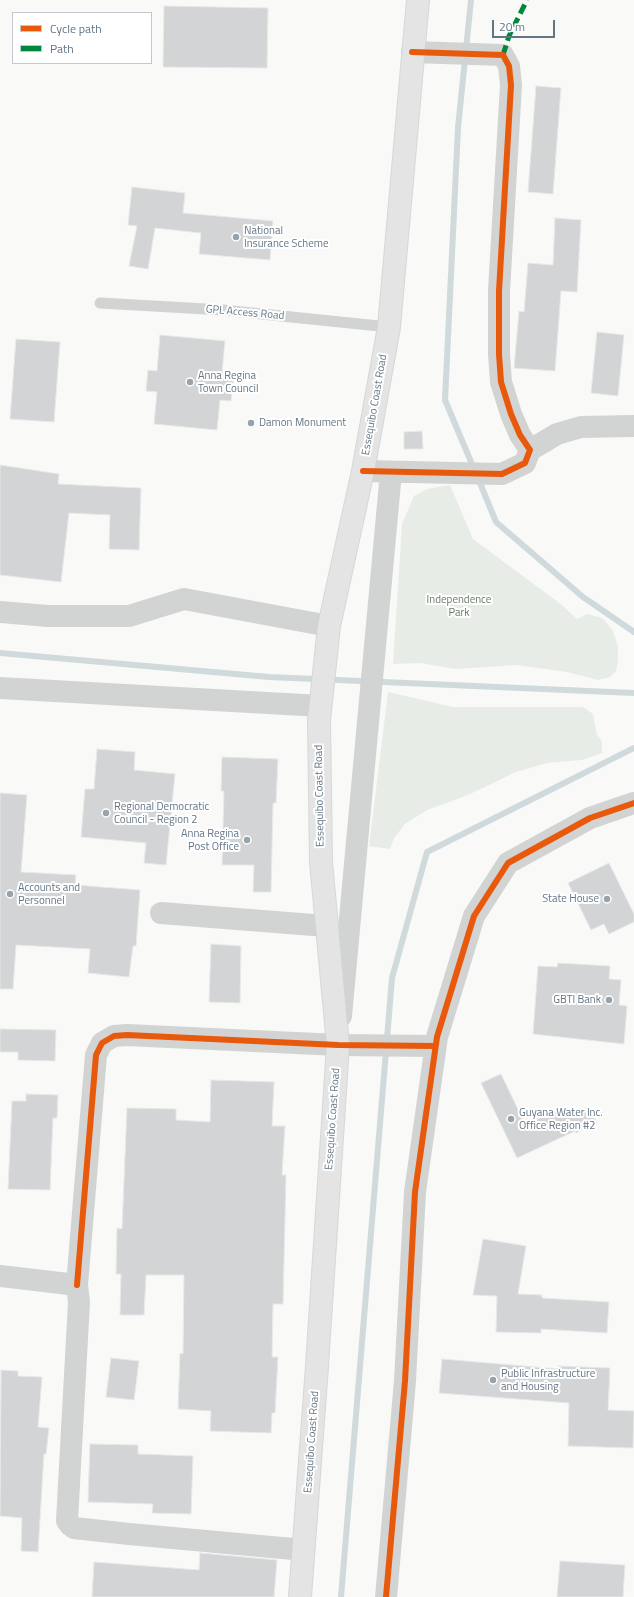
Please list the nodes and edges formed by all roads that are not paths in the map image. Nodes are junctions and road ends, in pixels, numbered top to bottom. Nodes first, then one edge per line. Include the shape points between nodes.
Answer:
1 (418, 0) edge
2 (412, 52) junction
3 (100, 303) dead end
4 (389, 327) junction
5 (634, 426) edge
6 (530, 450) junction
7 (364, 471) junction
8 (391, 472) junction
9 (0, 612) edge
10 (328, 636) junction
11 (0, 688) edge
12 (321, 699) junction
13 (634, 802) edge
14 (161, 913) dead end
15 (326, 926) junction
16 (338, 1045) junction
17 (435, 1046) junction
18 (0, 1276) edge
19 (77, 1285) junction
20 (304, 1550) junction
21 (300, 1597) edge
22 (386, 1597) edge

1 - 2 main road, Essequibo Coast Road
2 - 4 main road, Essequibo Coast Road
2 - 6 street via 503,55 509,66 511,85 499,291 499,354 501,382 511,414
3 - 4 lane, GPL Access Road via 223,310
4 - 7 main road, Essequibo Coast Road
5 - 6 street via 581,427 557,434
6 - 8 street via 525,463 502,474
7 - 8 street
7 - 10 main road, Essequibo Coast Road
8 - 16 street
9 - 10 street via 48,616 129,616 184,599
10 - 12 main road, Essequibo Coast Road
11 - 12 street
12 - 15 main road, Essequibo Coast Road via 321,862
13 - 17 street via 590,818 508,863 474,916
14 - 15 street
15 - 16 main road, Essequibo Coast Road
16 - 17 street
16 - 19 street via 127,1035 114,1036 102,1043 96,1055
16 - 20 main road, Essequibo Coast Road
17 - 22 street via 415,1192 405,1381
18 - 19 street
19 - 20 street via 79,1302 67,1521 70,1525 74,1528 129,1534
20 - 21 main road, Essequibo Coast Road

